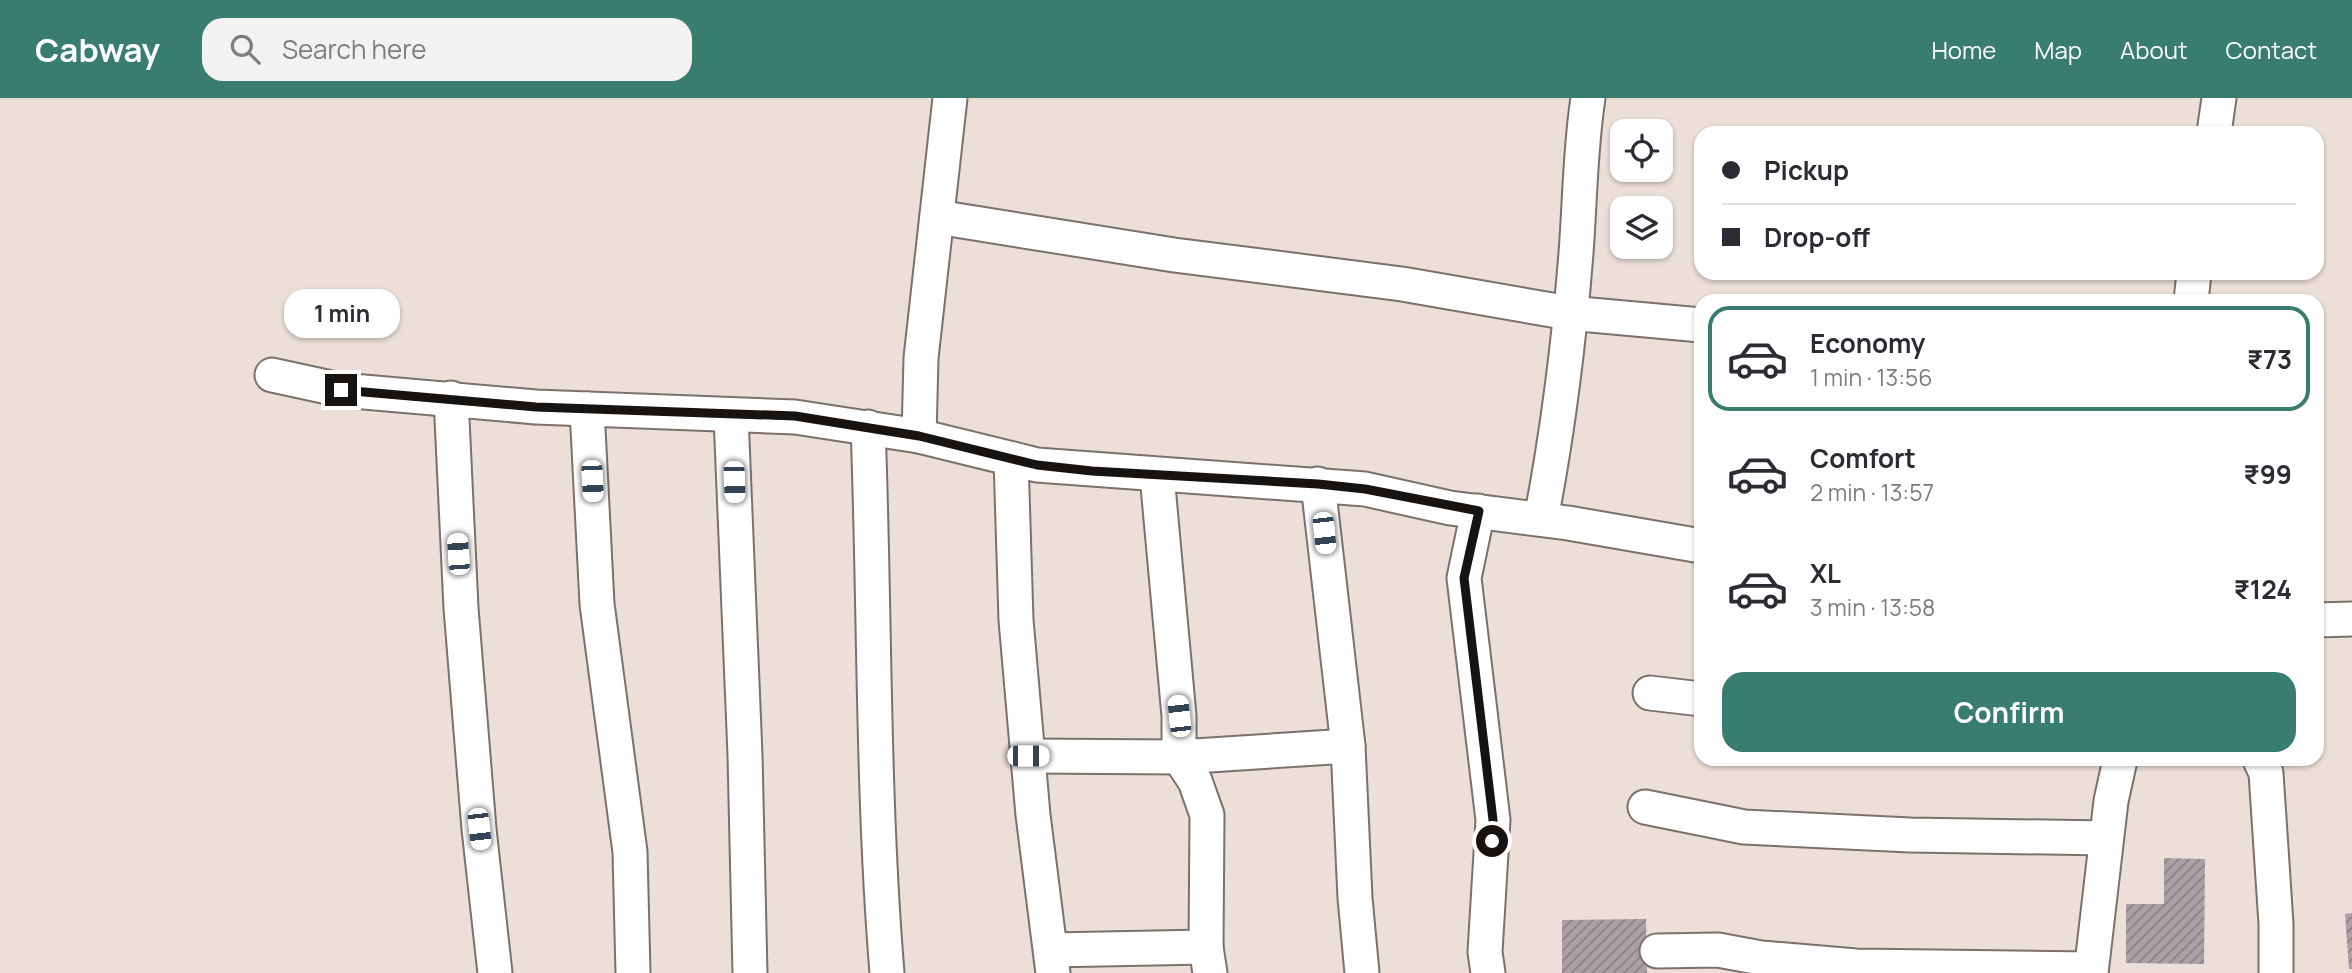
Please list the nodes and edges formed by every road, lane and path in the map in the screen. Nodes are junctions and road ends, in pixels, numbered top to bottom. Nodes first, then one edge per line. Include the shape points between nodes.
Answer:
1 (950, 98) edge
2 (1588, 98) edge
3 (2219, 98) edge
4 (2215, 126) edge
5 (936, 217) junction
6 (1569, 313) junction
7 (1694, 324) edge
8 (272, 375) dead end
9 (451, 398) junction
10 (587, 409) junction
11 (731, 416) junction
12 (867, 427) junction
13 (919, 436) junction
14 (1011, 458) junction
15 (1157, 475) junction
16 (1318, 484) junction
17 (1479, 511) junction
18 (1541, 519) junction
19 (1694, 544) edge
20 (2324, 620) edge
21 (2352, 620) edge
22 (1650, 693) dead end
23 (1694, 698) edge
24 (1348, 746) junction
25 (1028, 756) junction
26 (1179, 757) junction
27 (2119, 766) edge
28 (2262, 766) edge
29 (1644, 807) dead end
30 (2106, 838) junction
31 (1657, 951) dead end
32 (1208, 960) edge
33 (1052, 961) edge
34 (2091, 971) edge
35 (495, 973) edge
36 (633, 973) edge
37 (750, 973) edge
38 (887, 973) edge
39 (1362, 973) edge
40 (1488, 973) edge
41 (2276, 973) edge

1 - 5 street
2 - 6 street
3 - 4 street
5 - 6 street via 1174,255 1402,284
5 - 13 street via 921,358
6 - 7 street
6 - 18 street
8 - 9 street via 341,390
9 - 10 street
9 - 35 street via 461,608
10 - 11 street
10 - 36 street via 597,604 629,841
11 - 12 street via 795,416
11 - 37 street
12 - 13 street
12 - 38 street via 876,808
13 - 14 street
14 - 15 street via 1092,471
14 - 25 street via 1016,620
15 - 16 street
15 - 26 street
16 - 17 street
16 - 24 street
17 - 18 street
17 - 40 street via 1464,578 1493,820 1485,952
18 - 19 street
20 - 21 street
22 - 23 street
24 - 26 street
24 - 39 street
25 - 26 street
25 - 33 street
26 - 32 street via 1195,781 1207,815
27 - 30 street
28 - 41 street via 2267,787
29 - 30 street via 1744,827
30 - 34 street
31 - 34 street via 1718,950 1856,966
32 - 33 street

